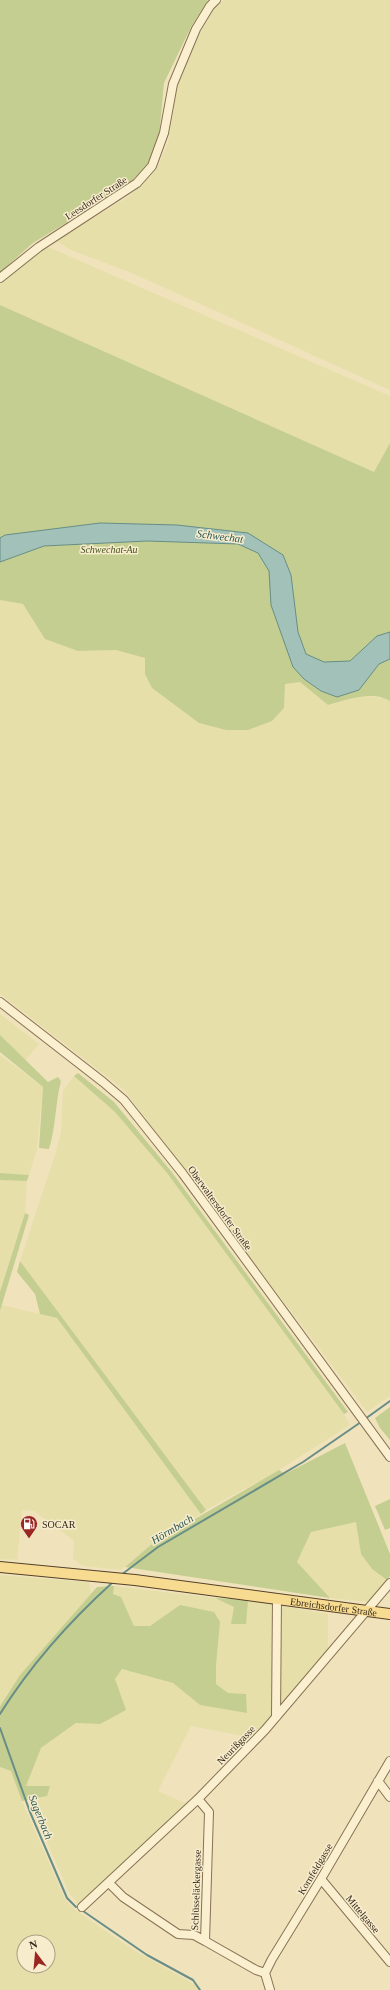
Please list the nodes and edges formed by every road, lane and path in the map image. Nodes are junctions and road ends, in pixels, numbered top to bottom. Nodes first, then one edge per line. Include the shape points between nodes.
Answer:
1 (216, 0) edge
2 (0, 278) edge
3 (0, 1002) edge
4 (390, 1457) edge
5 (0, 1567) edge
6 (390, 1583) edge
7 (277, 1598) junction
8 (368, 1611) junction
9 (390, 1614) edge
10 (276, 1717) junction
11 (390, 1761) edge
12 (378, 1781) junction
13 (390, 1797) edge
14 (198, 1799) junction
15 (321, 1879) junction
16 (109, 1883) junction
17 (82, 1907) dead end
18 (205, 1941) junction
19 (390, 1962) edge
20 (265, 1973) junction
21 (270, 1990) edge

1 - 2 street, Leesdorfer Straße via 196,29 175,78 164,133 152,166 137,183 39,247
3 - 4 street, Oberwaltersdorfer Straße via 124,1100 184,1174
5 - 7 main road, Ebreichsdorfer Straße via 104,1576
6 - 8 street, Neurißgasse
7 - 8 main road, Ebreichsdorfer Straße
7 - 10 street
8 - 9 main road, Ebreichsdorfer Straße
8 - 10 street, Neurißgasse
10 - 14 street, Neurißgasse
11 - 12 street, Kornfeldgasse
12 - 13 street
12 - 15 street, Kornfeldgasse
14 - 16 street, Neurißgasse
14 - 18 street, Schlüsseläckergasse via 209,1812
15 - 19 street, Mittelgasse
15 - 20 street, Kornfeldgasse
16 - 17 street, Neurißgasse
16 - 18 street via 123,1897 178,1934 194,1935
18 - 20 street, Schlüsseläckergasse
20 - 21 street

